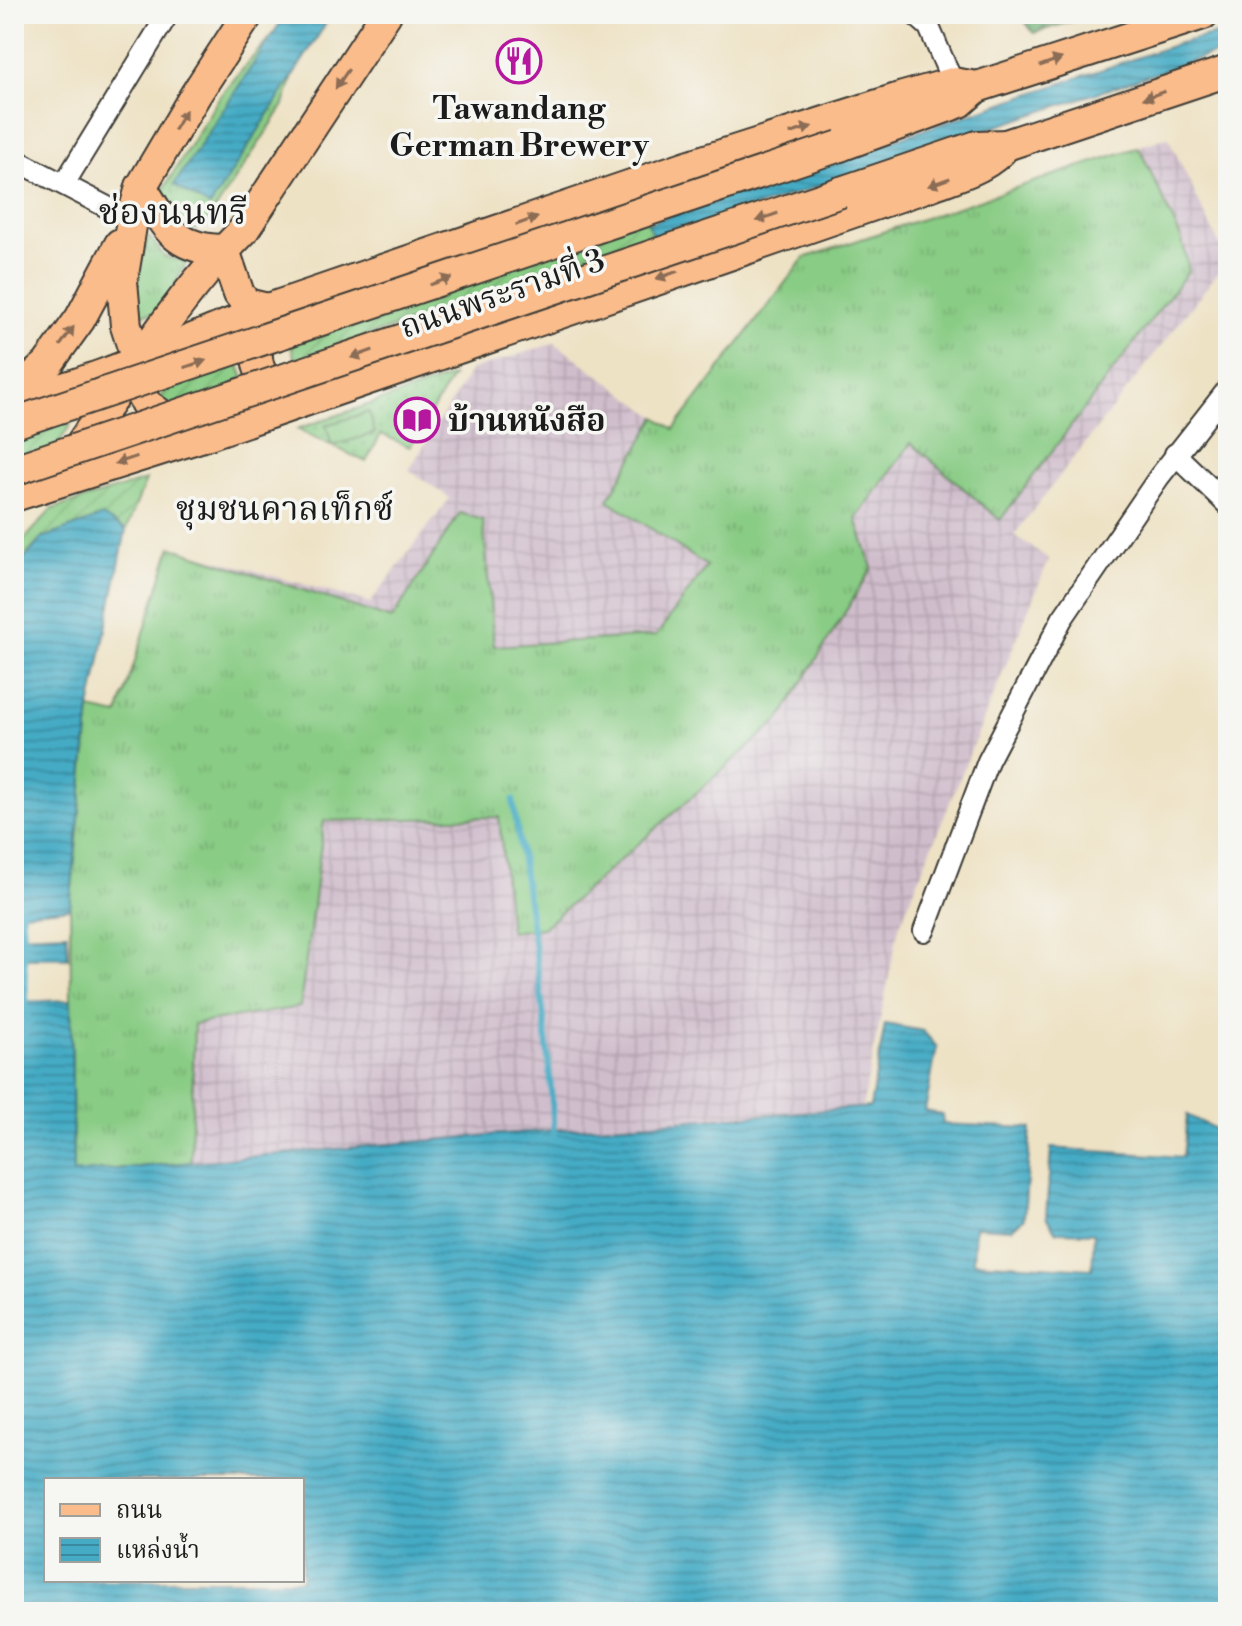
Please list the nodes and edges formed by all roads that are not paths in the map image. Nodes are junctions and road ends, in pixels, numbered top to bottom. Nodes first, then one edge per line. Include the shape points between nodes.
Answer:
1 (168, 14) edge
2 (248, 14) edge
3 (386, 14) edge
4 (914, 14) edge
5 (1203, 14) edge
6 (1228, 71) edge
7 (965, 85) junction
8 (1006, 145) junction
9 (14, 159) edge
10 (64, 184) junction
11 (141, 187) junction
12 (132, 220) junction
13 (224, 250) junction
14 (268, 309) junction
15 (138, 363) junction
16 (1228, 389) edge
17 (14, 393) edge
18 (301, 400) junction
19 (14, 402) edge
20 (14, 423) edge
21 (200, 437) junction
22 (1175, 454) junction
23 (14, 470) edge
24 (52, 486) junction
25 (14, 496) edge
26 (1228, 505) edge
27 (924, 931) dead end

1 - 10 street
11 -> 2 main road
3 -> 13 main road via 243,231
4 - 7 street via 929,27
7 -> 5 main road, ถนนพระรามที่ 3
6 -> 8 main road, ถนนพระรามที่ 3
14 -> 7 main road, ถนนพระรามที่ 3 via 687,166 903,97
20 -> 7 main road, ถนนพระรามที่ 3, bridge via 840,146 960,102
8 -> 18 main road, ถนนพระรามที่ 3 via 980,167 942,181
8 -> 23 main road, ถนนพระรามที่ 3, bridge via 977,146
9 - 10 street
10 - 12 street
11 - 12 main road
11 - 13 main road via 170,232 185,244
12 - 15 main road via 123,306
17 -> 12 main road via 47,365 80,319
13 - 14 main road via 239,294 247,304
13 - 15 main road
14 - 15 main road, ถนนพระรามที่ 3
14 - 18 main road via 257,341 258,364 272,388
15 - 19 main road, ถนนพระรามที่ 3
15 - 21 main road via 138,389 146,404
15 - 24 main road
16 - 22 street
18 - 21 main road, ถนนพระรามที่ 3
21 -> 24 main road, ถนนพระรามที่ 3
22 - 26 street
22 - 27 street via 1062,619 1033,673 988,761
24 - 25 main road, ถนนพระรามที่ 3

